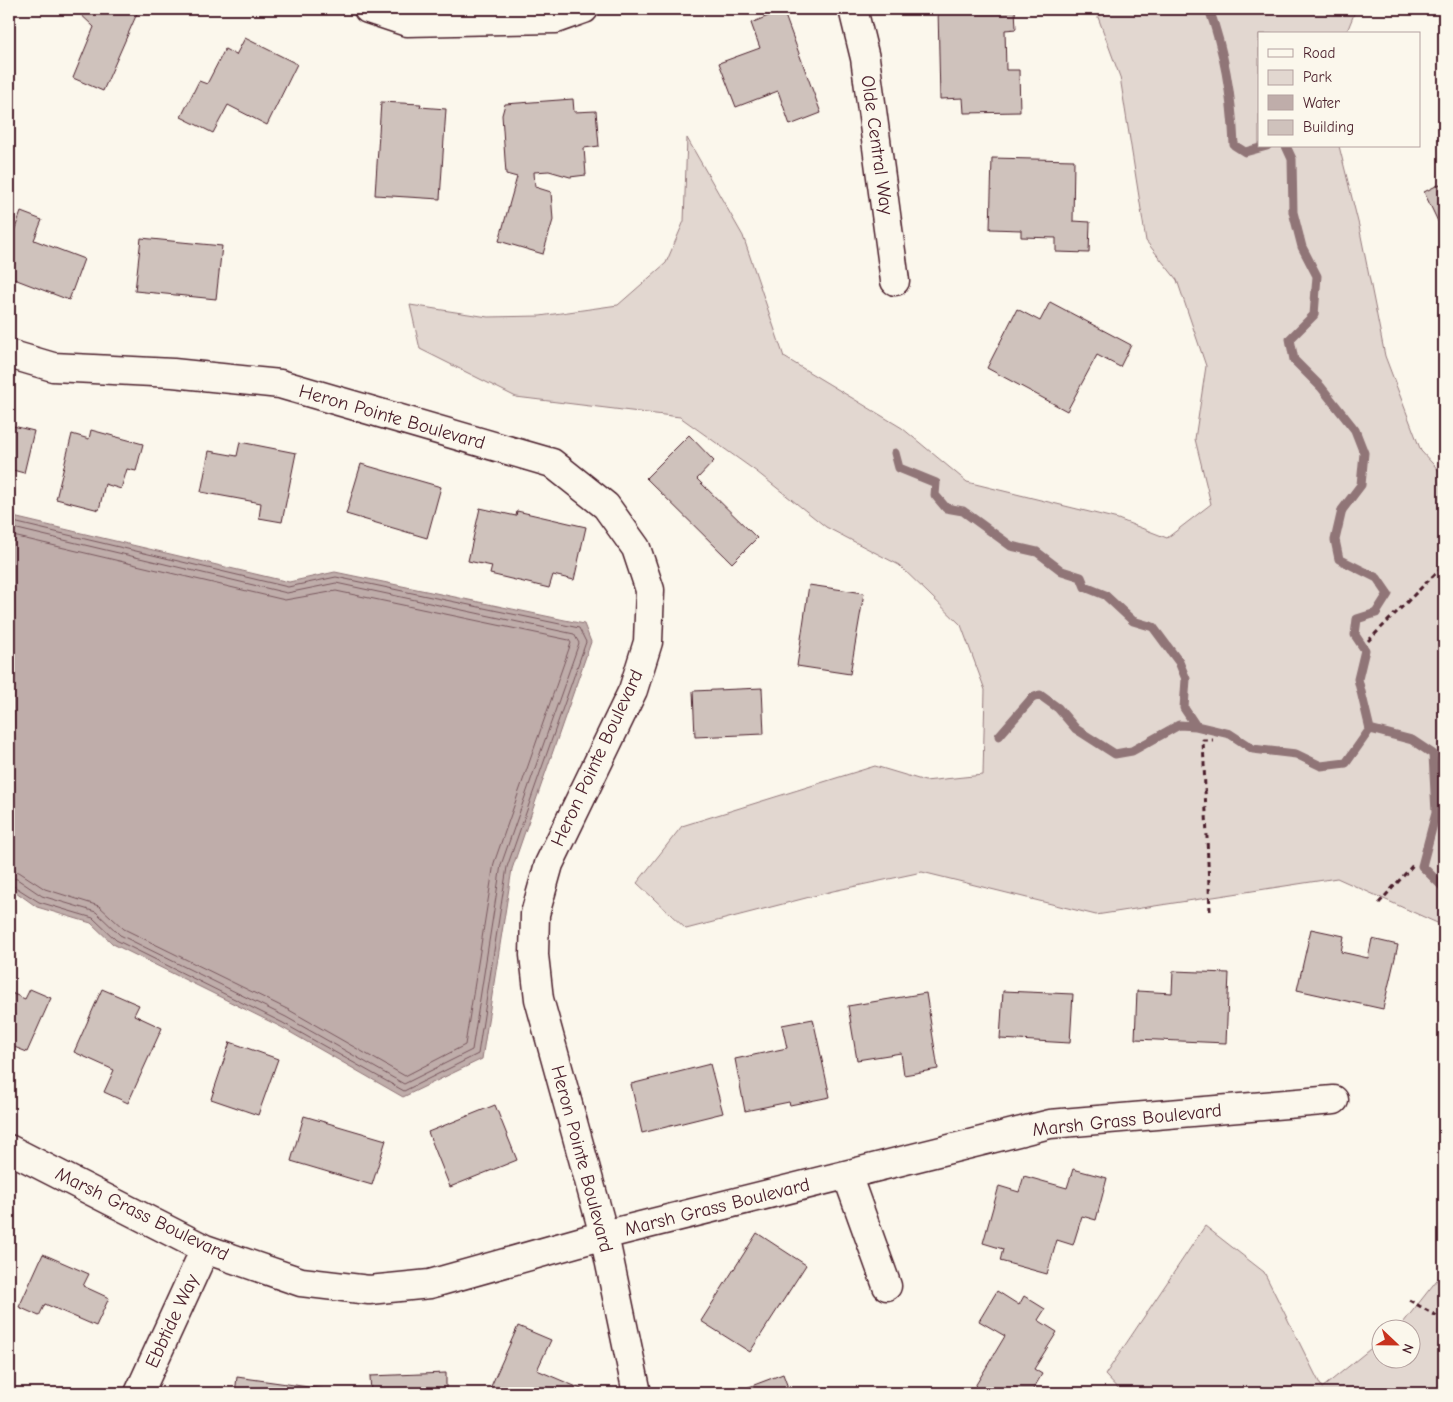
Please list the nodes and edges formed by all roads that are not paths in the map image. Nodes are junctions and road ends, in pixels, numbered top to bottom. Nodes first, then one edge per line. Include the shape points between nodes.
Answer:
1 (368, 9) edge
2 (584, 9) edge
3 (853, 9) edge
4 (896, 281) dead end
5 (9, 354) edge
6 (1334, 1100) dead end
7 (9, 1150) edge
8 (847, 1175) junction
9 (604, 1235) junction
10 (205, 1249) junction
11 (887, 1286) dead end
12 (139, 1393) edge
13 (637, 1393) edge

1 - 2 street via 407,22 556,19
3 - 4 street, Olde Central Way via 865,58
5 - 9 street, Heron Pointe Boulevard via 54,368 174,373 280,384 552,463 606,506 636,548 650,590 648,642 633,690 549,864 534,914 539,999
6 - 8 street, Marsh Grass Boulevard via 1050,1124
7 - 10 street, Marsh Grass Boulevard
8 - 9 street, Marsh Grass Boulevard
8 - 11 street
9 - 10 street, Marsh Grass Boulevard via 430,1284 369,1290 301,1282
9 - 13 street, Heron Pointe Boulevard
10 - 12 street, Ebbtide Way

